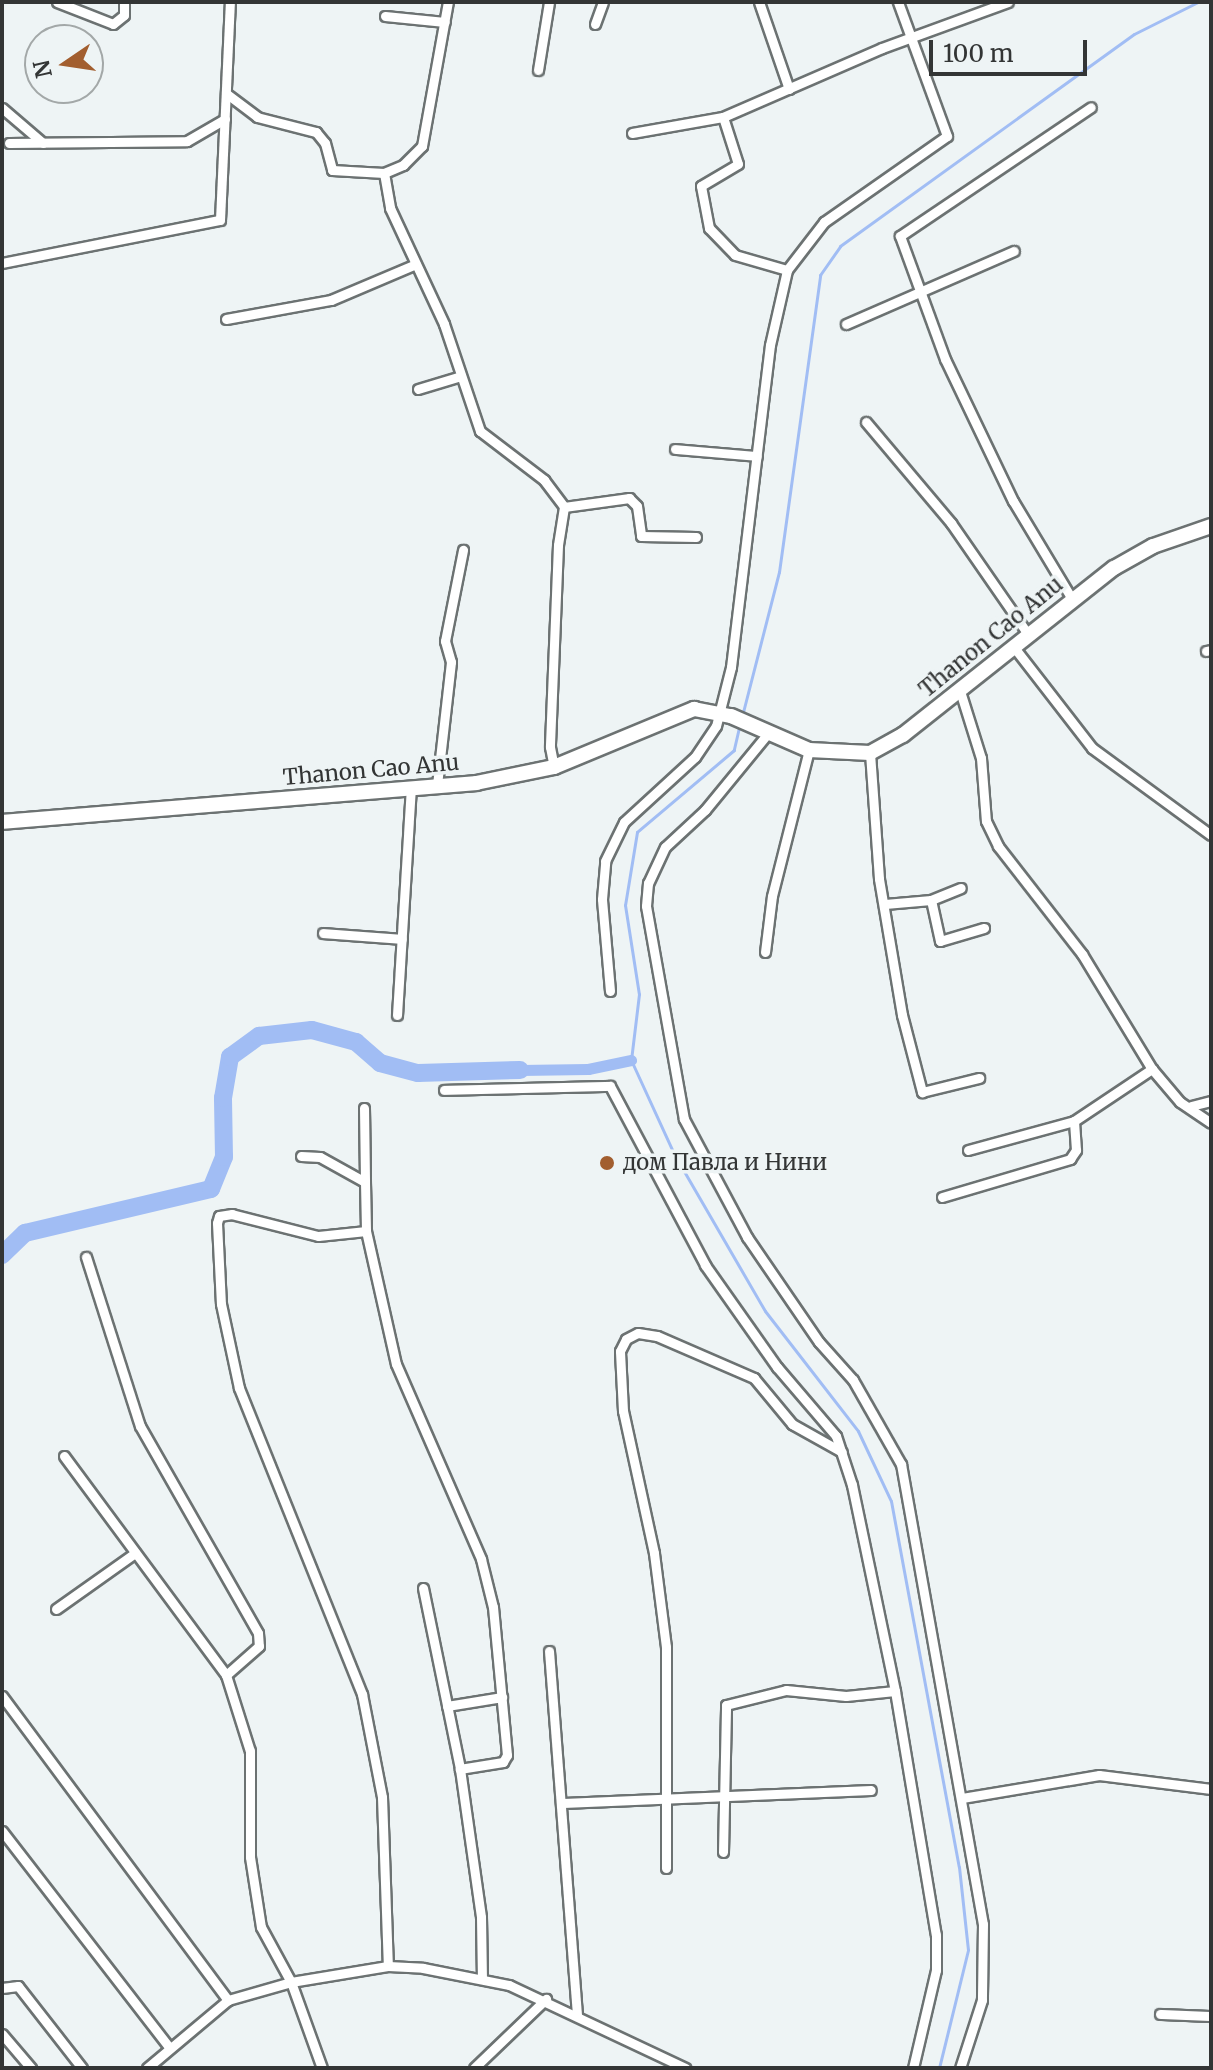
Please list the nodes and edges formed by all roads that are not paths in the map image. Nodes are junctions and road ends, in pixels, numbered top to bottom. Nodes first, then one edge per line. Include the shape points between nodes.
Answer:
1 (57, 2) edge
2 (124, 2) edge
3 (230, 2) edge
4 (448, 2) edge
5 (549, 2) edge
6 (603, 2) edge
7 (759, 2) edge
8 (898, 2) edge
9 (1008, 2) edge
10 (385, 16) dead end
11 (445, 22) junction
12 (595, 24) dead end
13 (912, 37) junction
14 (538, 70) dead end
15 (789, 89) junction
16 (227, 94) junction
17 (1091, 107) dead end
18 (2, 108) edge
19 (723, 117) junction
20 (225, 119) junction
21 (632, 133) dead end
22 (9, 143) dead end
23 (43, 143) junction
24 (384, 173) junction
25 (1014, 251) dead end
26 (2, 263) edge
27 (416, 264) junction
28 (787, 270) junction
29 (917, 293) junction
30 (226, 319) dead end
31 (846, 324) dead end
32 (461, 376) junction
33 (418, 389) dead end
34 (866, 422) dead end
35 (675, 449) dead end
36 (757, 456) junction
37 (564, 507) junction
38 (1211, 526) edge
39 (696, 537) dead end
40 (463, 550) dead end
41 (1072, 599) junction
42 (1028, 634) junction
43 (1013, 646) junction
44 (960, 691) junction
45 (725, 714) junction
46 (769, 732) junction
47 (809, 750) junction
48 (870, 753) junction
49 (554, 767) junction
50 (437, 785) junction
51 (411, 787) junction
52 (2, 822) edge
53 (1211, 835) edge
54 (961, 888) dead end
55 (931, 900) junction
56 (885, 904) junction
57 (984, 928) dead end
58 (323, 933) dead end
59 (402, 939) junction
60 (765, 952) dead end
61 (610, 991) dead end
62 (397, 1015) dead end
63 (1152, 1069) junction
64 (979, 1078) dead end
65 (444, 1090) dead end
66 (1211, 1101) edge
67 (1191, 1106) junction
68 (364, 1108) dead end
69 (1074, 1121) junction
70 (1211, 1123) edge
71 (968, 1150) dead end
72 (301, 1156) dead end
73 (365, 1182) junction
74 (942, 1197) dead end
75 (366, 1231) junction
76 (86, 1257) dead end
77 (842, 1452) junction
78 (64, 1456) dead end
79 (135, 1553) junction
80 (423, 1588) dead end
81 (56, 1609) dead end
82 (549, 1651) dead end
83 (226, 1675) junction
84 (895, 1691) junction
85 (2, 1696) edge
86 (502, 1697) junction
87 (447, 1706) junction
88 (460, 1769) junction
89 (1211, 1789) edge
90 (871, 1790) dead end
91 (723, 1794) junction
92 (665, 1796) junction
93 (962, 1798) junction
94 (563, 1803) junction
95 (2, 1831) edge
96 (723, 1852) dead end
97 (666, 1868) dead end
98 (388, 1966) junction
99 (482, 1978) junction
100 (291, 1982) junction
101 (2, 1988) edge
102 (546, 1999) junction
103 (228, 2000) junction
104 (1160, 2014) dead end
105 (577, 2016) junction
106 (1211, 2016) edge
107 (2, 2034) edge
108 (170, 2048) junction
109 (320, 2067) edge
110 (679, 2067) edge
111 (31, 2068) edge
112 (82, 2068) edge
113 (147, 2068) edge
114 (474, 2068) edge
115 (913, 2068) edge
116 (960, 2068) edge

1 - 2 street via 113,24 124,15
3 - 16 street
4 - 11 street
5 - 14 street
6 - 12 street
7 - 15 street
8 - 13 street
9 - 13 street
10 - 11 street
11 - 24 street via 422,146 411,161
13 - 15 street
13 - 28 street via 947,136 824,222
15 - 19 street
16 - 20 street
16 - 24 street via 257,117 316,132 325,143 332,170
17 - 29 street via 903,230 900,244
18 - 23 street
19 - 21 street
19 - 28 street via 738,164 701,186 709,228 735,255
20 - 23 street via 187,141
20 - 26 street via 220,220
22 - 23 street
24 - 27 street via 390,208
25 - 29 street
27 - 30 street via 331,300
27 - 32 street
28 - 36 street via 770,345
29 - 31 street
29 - 41 street via 1013,501
32 - 33 street
32 - 37 street via 483,436 544,480
34 - 42 street via 951,523
35 - 36 street
36 - 45 street
37 - 39 street via 629,498 637,506 641,536
37 - 49 street via 550,747
38 - 41 street, Thanon Cao Anu via 1153,546
40 - 50 street via 445,641 451,662
41 - 42 street, Thanon Cao Anu
42 - 43 street, Thanon Cao Anu
43 - 44 street, Thanon Cao Anu
43 - 53 street via 1092,748
44 - 48 street, Thanon Cao Anu
44 - 63 street via 981,758 983,805 991,833 1082,954
45 - 46 street
45 - 49 street, Thanon Cao Anu via 694,709 676,714
45 - 61 street via 712,738 624,822 605,861 602,899
46 - 47 street
46 - 93 street via 654,864 646,906 664,1026 684,1119 705,1163 783,1293 879,1419 901,1464
47 - 48 street
47 - 60 street via 772,896
48 - 56 street
49 - 50 street, Thanon Cao Anu
50 - 51 street, Thanon Cao Anu
51 - 52 street, Thanon Cao Anu
51 - 59 street
54 - 55 street
55 - 56 street
55 - 57 street via 940,941
56 - 64 street via 902,1015 922,1092
58 - 59 street
59 - 62 street
63 - 67 street via 1180,1102
63 - 69 street
65 - 77 street via 610,1086 705,1265 777,1367 836,1436
66 - 67 street
67 - 70 street
68 - 73 street
69 - 71 street
69 - 74 street via 1076,1150 1070,1159
72 - 73 street via 320,1157
73 - 75 street
75 - 86 street via 396,1364 481,1559 493,1607
75 - 98 street via 318,1236 226,1213 217,1223 221,1304 239,1388 362,1694 382,1797
76 - 83 street via 140,1426 258,1633 259,1646
77 - 84 street
77 - 92 street via 792,1424 754,1378 657,1336 638,1333 626,1339 620,1351 623,1411 654,1553 666,1647
78 - 79 street
79 - 81 street
79 - 83 street
80 - 87 street
82 - 94 street
83 - 100 street via 250,1751 250,1857 261,1927
84 - 91 street via 846,1696 786,1690 726,1705
84 - 115 street via 936,1935 936,1970
85 - 103 street
86 - 87 street
86 - 88 street via 507,1759
87 - 88 street
88 - 99 street via 481,1917
89 - 93 street via 1099,1775
90 - 91 street
91 - 92 street
91 - 96 street
92 - 94 street
92 - 97 street
93 - 116 street via 983,1924 985,1976
94 - 105 street
95 - 108 street
98 - 99 street
98 - 100 street
99 - 102 street
100 - 103 street
100 - 109 street
101 - 112 street via 18,1986
102 - 105 street
102 - 114 street
103 - 108 street
104 - 106 street
105 - 110 street
107 - 111 street
108 - 113 street

